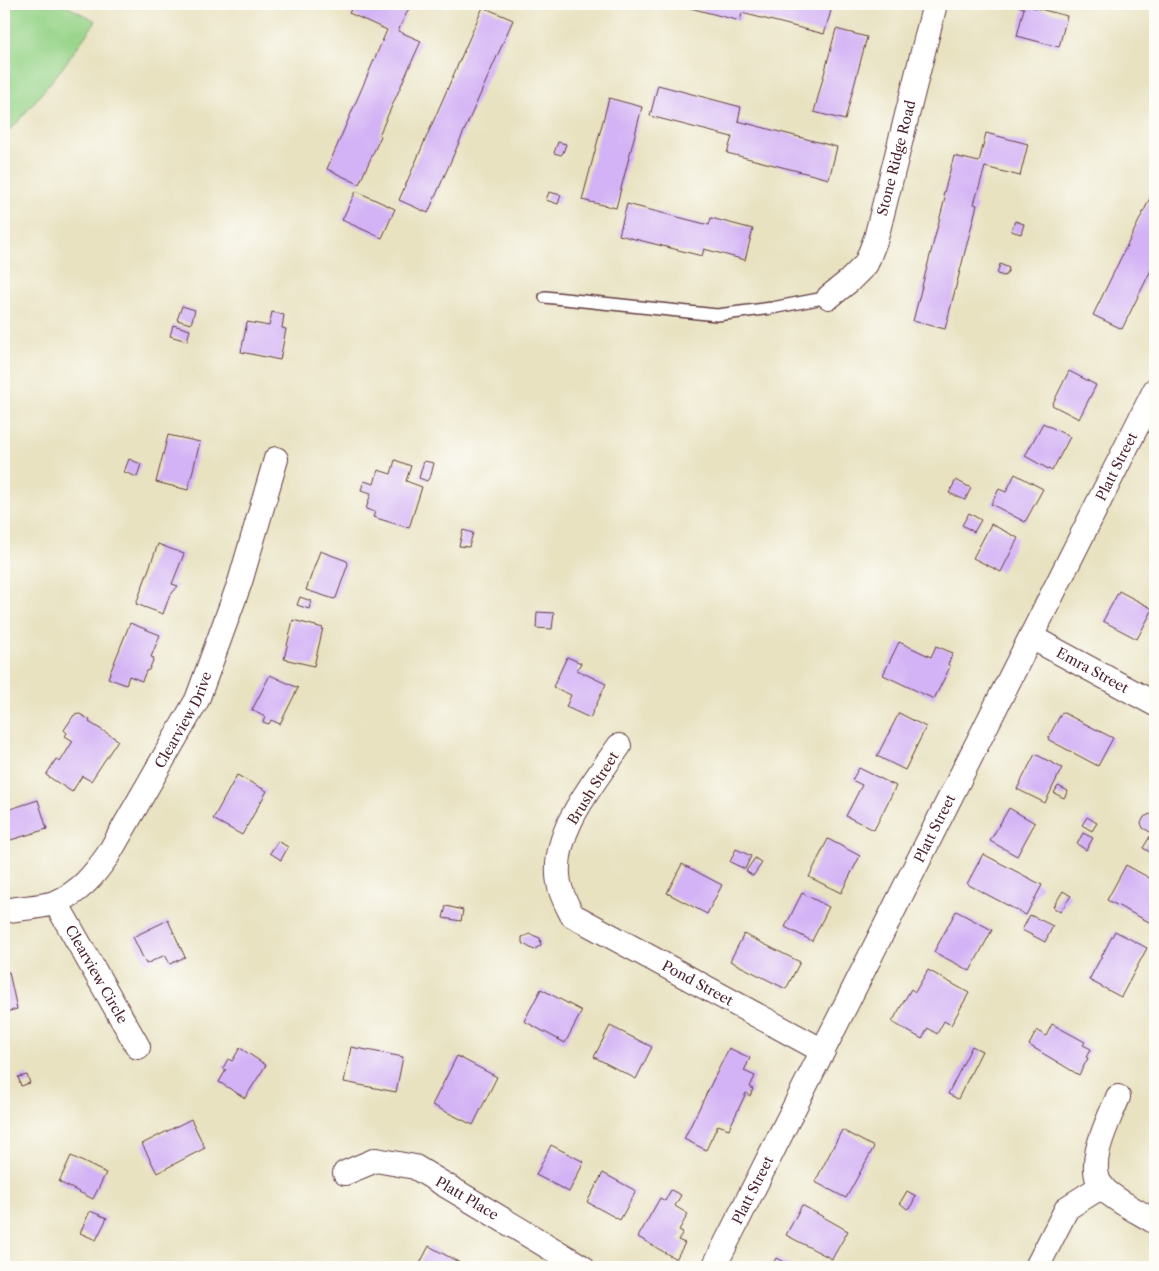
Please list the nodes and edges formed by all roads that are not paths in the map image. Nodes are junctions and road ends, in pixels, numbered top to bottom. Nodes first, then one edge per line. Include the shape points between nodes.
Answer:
1 (935, 4) edge
2 (545, 297) dead end
3 (829, 297) joint
4 (1155, 390) edge
5 (276, 459) dead end
6 (1031, 637) junction
7 (1155, 704) edge
8 (619, 746) dead end
9 (56, 902) junction
10 (4, 911) edge
11 (572, 915) joint
12 (138, 1047) dead end
13 (823, 1051) junction
14 (1118, 1097) dead end
15 (345, 1173) dead end
16 (1100, 1183) junction
17 (1155, 1222) edge
18 (582, 1267) edge
19 (714, 1267) edge
20 (1036, 1267) edge

1 - 3 street, Stone Ridge Road via 876,238 866,264
2 - 3 lane via 717,315
4 - 6 street, Platt Street
5 - 9 street, Clearview Drive via 240,582 197,700 108,855 94,875 76,891
6 - 7 street, Emra Street
6 - 13 street, Platt Street
8 - 11 street, Brush Street via 575,812 559,858 558,882
9 - 10 street, Clearview Drive
9 - 12 street, Clearview Circle
11 - 13 street, Pond Street
13 - 19 street, Platt Street
14 - 16 street via 1095,1160
15 - 18 street, Platt Place via 376,1160 416,1167
16 - 17 street via 1104,1190
16 - 20 street via 1067,1208

